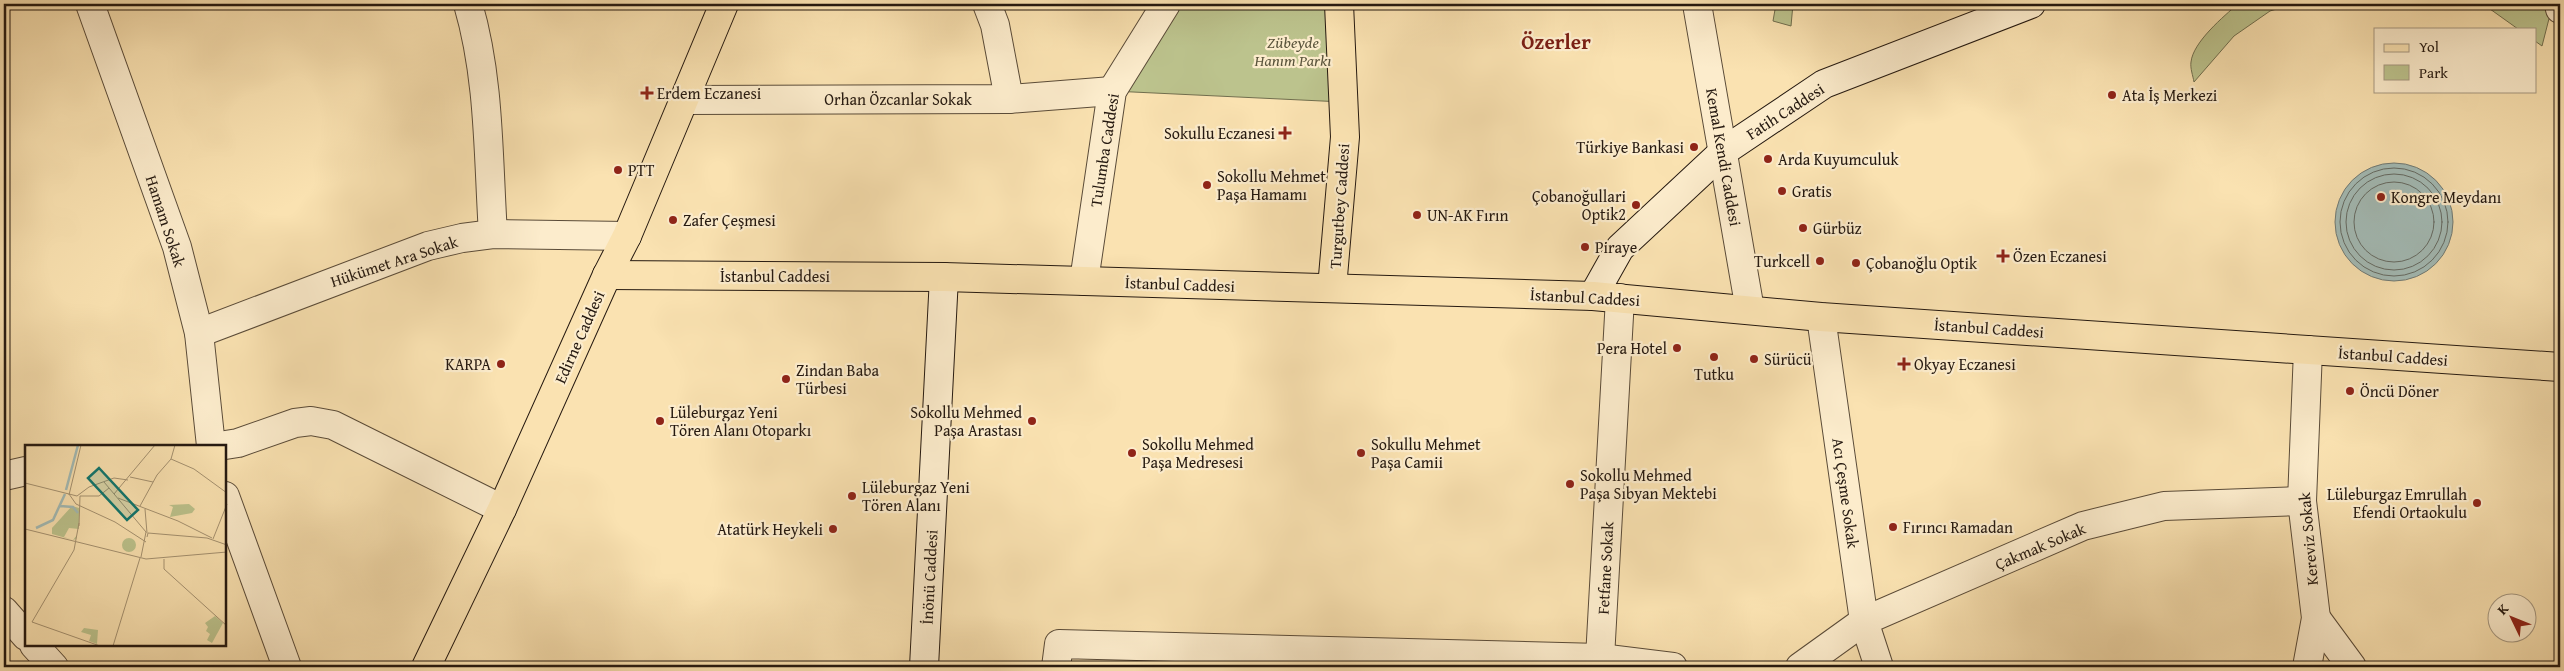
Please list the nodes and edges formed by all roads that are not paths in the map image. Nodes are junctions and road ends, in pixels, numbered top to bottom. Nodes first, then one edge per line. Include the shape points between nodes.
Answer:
1 (90, 4) edge
2 (468, 4) edge
3 (724, 4) edge
4 (987, 4) edge
5 (1166, 4) edge
6 (1339, 4) edge
7 (1698, 4) edge
8 (2031, 4) edge
9 (2559, 4) edge
10 (2560, 8) edge
11 (1112, 91) junction
12 (1009, 99) junction
13 (684, 100) junction
14 (1724, 151) junction
15 (493, 234) junction
16 (627, 236) junction
17 (607, 275) junction
18 (944, 277) junction
19 (1084, 281) junction
20 (1332, 288) junction
21 (1593, 296) junction
22 (1620, 298) junction
23 (1750, 310) junction
24 (1821, 317) junction
25 (199, 333) junction
26 (2308, 350) junction
27 (2560, 367) edge
28 (211, 445) edge
29 (225, 445) edge
30 (25, 472) edge
31 (4, 476) edge
32 (226, 499) edge
33 (2302, 501) junction
34 (502, 509) junction
35 (4, 611) edge
36 (2316, 618) junction
37 (1864, 621) junction
38 (25, 635) edge
39 (35, 646) edge
40 (1058, 656) edge
41 (1600, 658) junction
42 (1283, 659) edge
43 (54, 667) edge
44 (287, 667) edge
45 (426, 667) edge
46 (924, 667) edge
47 (1673, 667) edge
48 (1800, 667) edge
49 (1879, 667) edge
50 (2307, 667) edge
51 (2352, 667) edge

1 - 25 street, Hamam Sokak via 177,247
2 - 15 street via 477,33 485,84
3 - 13 main road, Edirne Caddesi
4 - 12 street via 995,25
5 - 11 street, Tulumba Caddesi
6 - 20 main road, Turgutbey Caddesi via 1344,137
7 - 14 street, Kemal Kendi Caddesi
8 - 14 street, Fatih Caddesi via 1824,84
9 - 10 street
11 - 12 street, Orhan Özcanlar Sokak
11 - 19 street, Tulumba Caddesi
12 - 13 street, Orhan Özcanlar Sokak
13 - 16 main road, Edirne Caddesi
14 - 21 street, Fatih Caddesi via 1620,248
14 - 23 street, Kemal Kendi Caddesi
15 - 16 street, Hükümet Ara Sokak
15 - 25 street, Hükümet Ara Sokak via 428,246
16 - 17 main road, Edirne Caddesi
17 - 18 main road, İstanbul Caddesi
17 - 34 main road, Edirne Caddesi
18 - 19 main road, İstanbul Caddesi
18 - 46 street, İnönü Caddesi
19 - 20 main road, İstanbul Caddesi
20 - 21 main road, İstanbul Caddesi
21 - 22 main road, İstanbul Caddesi
22 - 23 main road, İstanbul Caddesi
22 - 41 street, Fetfane Sokak
23 - 24 main road, İstanbul Caddesi
24 - 26 main road, İstanbul Caddesi
24 - 37 street, Acı Çeşme Sokak
25 - 28 street, Hamam Sokak
26 - 27 main road, İstanbul Caddesi
26 - 33 street, Kereviz Sokak
29 - 34 street via 295,423 311,421 333,425
30 - 31 street
32 - 44 street
33 - 36 street, Kereviz Sokak
33 - 37 street, Çakmak Sokak via 2164,506 2083,526
34 - 45 main road, Edirne Caddesi
35 - 38 street
36 - 50 street, Kereviz Sokak
36 - 51 street
37 - 48 street, Çakmak Sokak
37 - 49 street, Acı Çeşme Sokak
39 - 43 street
40 - 42 street
41 - 42 street
41 - 47 street

